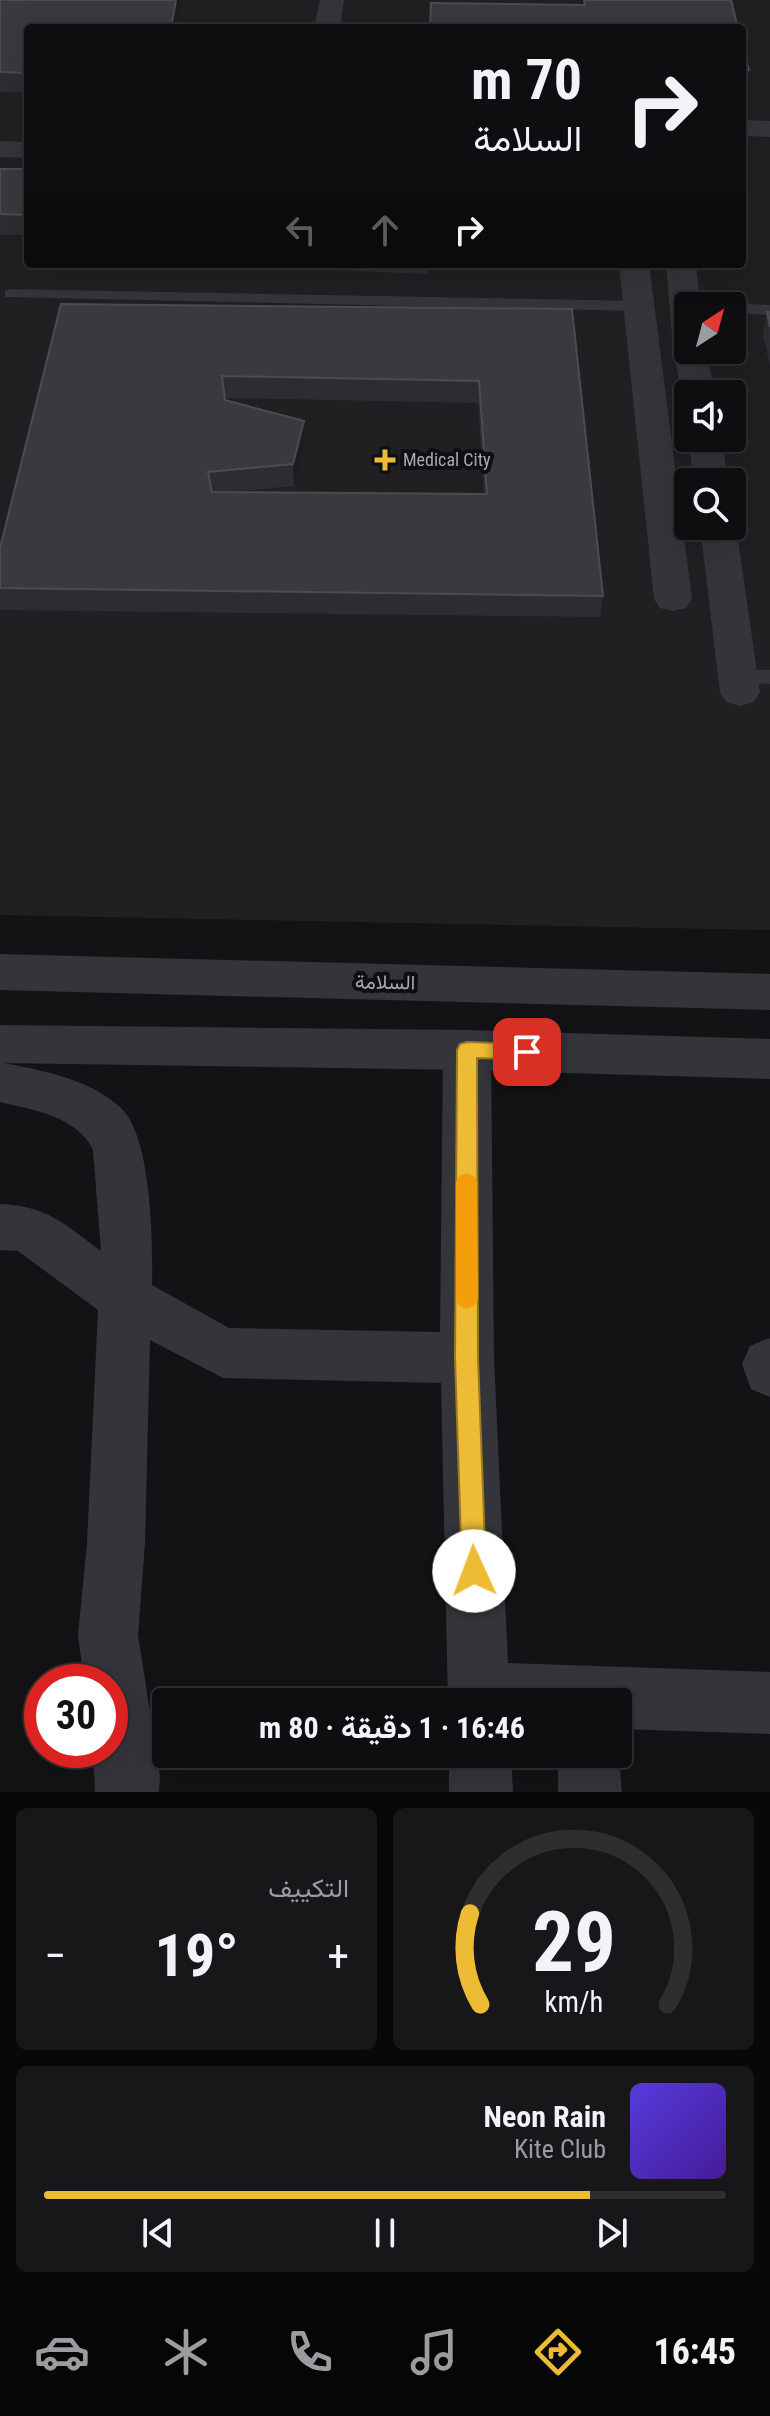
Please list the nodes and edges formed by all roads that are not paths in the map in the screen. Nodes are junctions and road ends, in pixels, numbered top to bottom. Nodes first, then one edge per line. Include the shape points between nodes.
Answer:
1 (332, 0) edge
2 (328, 24) edge
3 (746, 128) edge
4 (770, 129) edge
5 (24, 137) edge
6 (0, 138) edge
7 (746, 145) edge
8 (770, 145) edge
9 (0, 149) edge
10 (24, 150) edge
11 (634, 268) edge
12 (682, 268) edge
13 (688, 292) edge
14 (10, 294) dead end
15 (639, 306) junction
16 (746, 309) edge
17 (770, 310) edge
18 (721, 540) edge
19 (673, 599) dead end
20 (749, 682) edge
21 (0, 972) edge
22 (770, 992) edge
23 (0, 1044) edge
24 (467, 1050) junction
25 (770, 1059) edge
26 (0, 1082) edge
27 (0, 1227) edge
28 (123, 1297) junction
29 (467, 1358) junction
30 (769, 1364) edge
31 (770, 1371) edge
32 (478, 1688) edge
33 (770, 1703) edge
34 (632, 1714) edge
35 (480, 1768) edge
36 (589, 1768) edge
37 (127, 1792) edge
38 (481, 1792) edge
39 (590, 1792) edge

1 - 2 street
3 - 4 street
5 - 6 street
7 - 8 street
9 - 10 street
11 - 15 street
12 - 13 street
14 - 15 lane
15 - 19 street
16 - 17 lane
18 - 20 street
21 - 22 street, السلامة
23 - 24 street
24 - 25 street
24 - 29 street
26 - 28 street via 65,1097 105,1123 118,1150 127,1247
27 - 28 street via 28,1228
28 - 29 street via 223,1353
28 - 37 street via 108,1635
29 - 32 street
30 - 31 street
33 - 34 street
35 - 38 street
36 - 39 street

